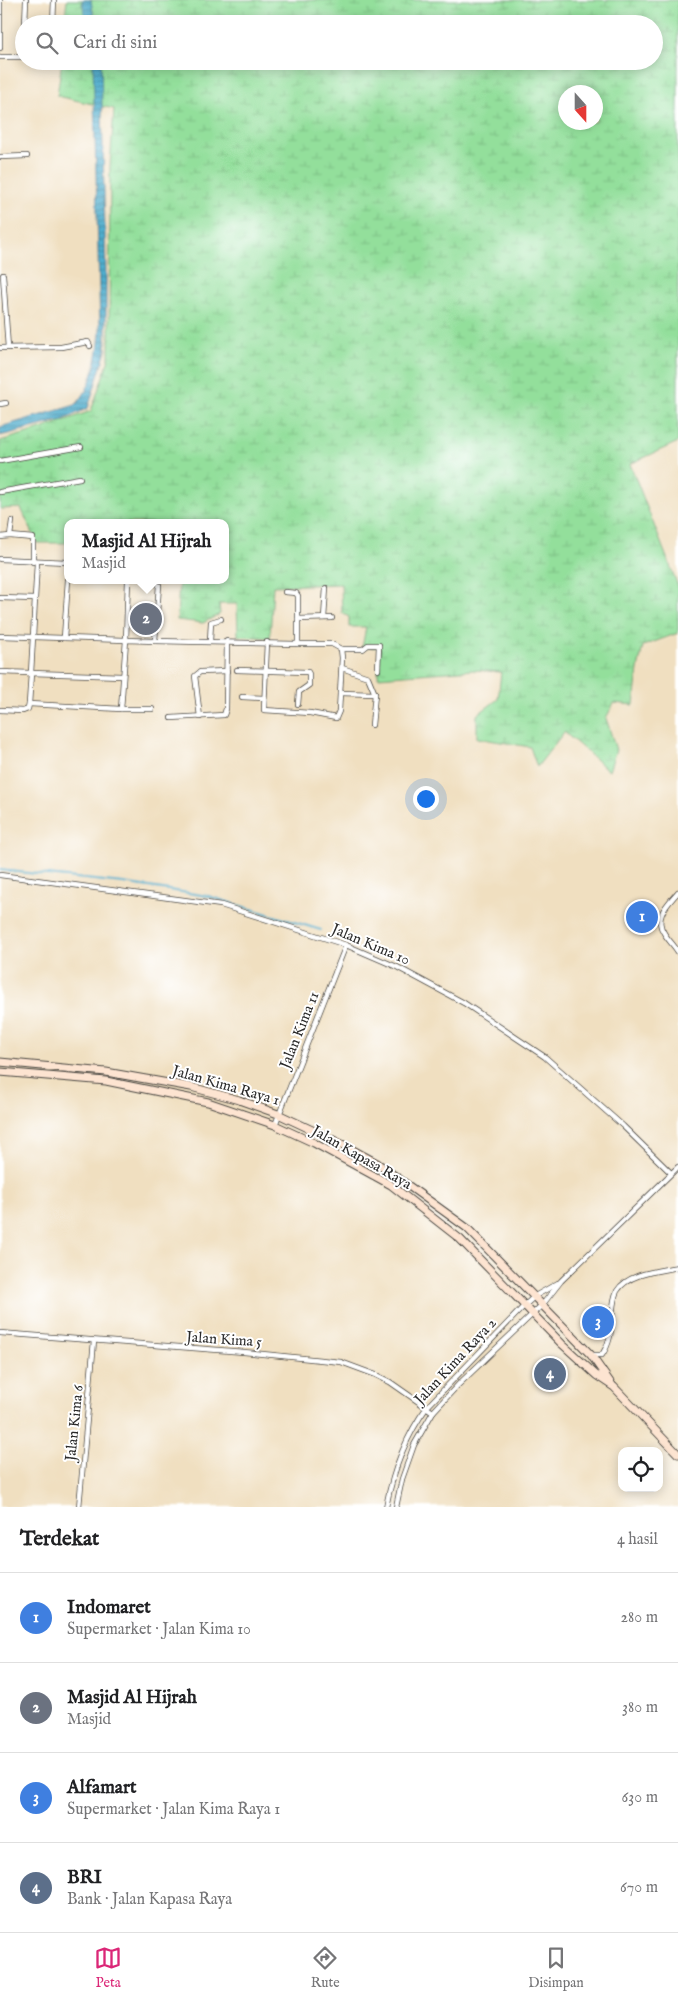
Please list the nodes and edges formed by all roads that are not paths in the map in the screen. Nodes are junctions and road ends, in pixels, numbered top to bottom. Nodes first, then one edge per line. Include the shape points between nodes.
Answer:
1 (0, 0) edge
2 (26, 0) edge
3 (54, 0) edge
4 (25, 15) edge
5 (53, 15) edge
6 (0, 48) edge
7 (15, 57) edge
8 (0, 58) edge
9 (0, 156) edge
10 (27, 156) dead end
11 (3, 275) dead end
12 (90, 346) dead end
13 (0, 348) edge
14 (8, 348) junction
15 (6, 403) dead end
16 (0, 404) edge
17 (81, 447) dead end
18 (0, 461) edge
19 (80, 478) dead end
20 (0, 492) edge
21 (12, 521) dead end
22 (10, 536) junction
23 (0, 537) edge
24 (0, 560) edge
25 (35, 562) junction
26 (64, 562) edge
27 (68, 584) edge
28 (128, 584) edge
29 (159, 585) dead end
30 (326, 588) dead end
31 (285, 592) dead end
32 (0, 598) edge
33 (35, 599) junction
34 (324, 618) junction
35 (332, 618) dead end
36 (221, 619) dead end
37 (298, 619) junction
38 (0, 636) edge
39 (33, 637) junction
40 (64, 638) junction
41 (126, 640) junction
42 (155, 641) junction
43 (210, 641) junction
44 (227, 641) junction
45 (267, 642) junction
46 (298, 644) junction
47 (341, 649) junction
48 (342, 668) junction
49 (227, 670) junction
50 (237, 670) dead end
51 (378, 670) dead end
52 (0, 672) edge
53 (266, 672) junction
54 (31, 673) junction
55 (123, 676) junction
56 (340, 693) junction
57 (375, 694) junction
58 (242, 697) dead end
59 (264, 698) junction
60 (29, 704) junction
61 (298, 704) dead end
62 (121, 709) junction
63 (152, 709) dead end
64 (0, 710) edge
65 (200, 717) junction
66 (170, 718) dead end
67 (372, 725) dead end
68 (0, 876) edge
69 (678, 892) edge
70 (346, 945) junction
71 (678, 952) edge
72 (0, 1062) edge
73 (0, 1072) edge
74 (278, 1114) junction
75 (275, 1126) junction
76 (678, 1167) edge
77 (671, 1173) junction
78 (678, 1267) edge
79 (562, 1280) junction
80 (535, 1296) junction
81 (543, 1304) junction
82 (524, 1306) junction
83 (532, 1314) junction
84 (0, 1333) edge
85 (94, 1341) junction
86 (591, 1355) junction
87 (602, 1355) junction
88 (601, 1367) junction
89 (614, 1387) junction
90 (427, 1407) junction
91 (433, 1412) junction
92 (678, 1454) edge
93 (79, 1507) edge
94 (386, 1507) edge
95 (396, 1507) edge

1 - 6 street
2 - 4 street
3 - 5 street
7 - 8 street
9 - 10 street
11 - 14 street
12 - 14 street via 88,342 61,347
13 - 14 street
15 - 16 street
17 - 18 street
19 - 20 street
21 - 22 street
22 - 23 street
22 - 25 street via 33,538
24 - 25 street
25 - 26 street
25 - 33 street
27 - 40 street
28 - 41 street
29 - 42 street
30 - 34 street
31 - 37 street via 297,594
32 - 33 street
33 - 39 street
34 - 35 street
34 - 37 street
36 - 43 street via 211,622
37 - 46 street
38 - 39 street
39 - 40 street
39 - 54 street
40 - 41 street
41 - 42 street
41 - 55 street
42 - 43 street
43 - 44 street
44 - 45 street
44 - 49 street
45 - 46 street
45 - 53 street
46 - 47 street via 332,644
47 - 48 street
47 - 51 street via 379,645
48 - 56 street
48 - 57 street via 368,677
49 - 65 street via 226,713
49 - 65 street via 200,672 195,676
50 - 53 street
52 - 54 street
53 - 59 street
53 - 61 street via 309,673 309,685 299,692
54 - 55 street
54 - 60 street
55 - 62 street
56 - 57 street
56 - 59 street via 338,717 334,719 310,712 266,711
57 - 67 street
58 - 59 street
60 - 62 street
60 - 64 street via 23,711
62 - 63 street
65 - 66 street
68 - 70 street, Jalan Kima 10 via 221,905
69 - 71 street via 660,914 662,931
70 - 74 street, Jalan Kima 11
70 - 77 street, Jalan Kima 10 via 396,967 464,1004 545,1057
72 - 74 main road, Jalan Kima Raya 1 via 133,1076 201,1090
73 - 75 main road, Jalan Kapasa Raya via 140,1087 208,1102
74 - 75 street, Jalan Kima 11
74 - 80 main road, Jalan Kima Raya 1 via 377,1163 411,1187 467,1228
75 - 82 main road, Jalan Kapasa Raya via 314,1143 391,1185 460,1239
76 - 77 street
77 - 79 street
78 - 87 street via 638,1277 622,1286 614,1301 609,1342
79 - 80 street
79 - 81 street
80 - 81 main road, Jalan Kima Raya 1
80 - 82 street, Jalan Kima Raya 2
81 - 83 street, Jalan Kima Raya 2
81 - 86 main road, Jalan Kima Raya 1
82 - 83 main road, Jalan Kapasa Raya
82 - 90 street, Jalan Kima Raya 2
83 - 89 main road, Jalan Kapasa Raya via 586,1366
83 - 91 street, Jalan Kima Raya 2
84 - 85 street, Jalan Kima 5
85 - 90 street, Jalan Kima 5 via 341,1362 376,1375
85 - 93 street, Jalan Kima 6
86 - 87 street
86 - 88 main road, Jalan Kima Raya 1
87 - 88 street
88 - 89 main road, Jalan Kima Raya 1
89 - 92 main road, Jalan Kapasa Raya
90 - 91 street, Jalan Kima 5
90 - 94 street, Jalan Kima Raya 2 via 404,1446
91 - 95 street, Jalan Kima Raya 2 via 414,1445

